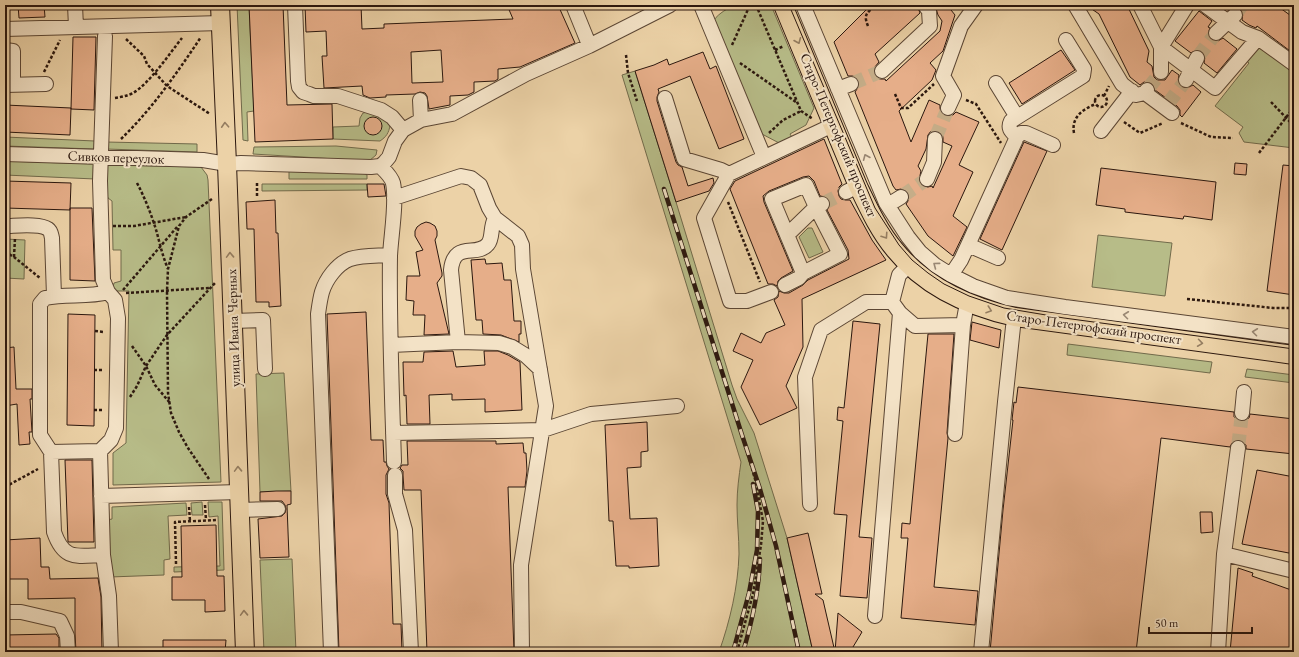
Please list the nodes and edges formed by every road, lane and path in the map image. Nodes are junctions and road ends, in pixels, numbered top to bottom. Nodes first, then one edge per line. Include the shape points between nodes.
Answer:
1 (75, 5) edge
2 (220, 5) edge
3 (295, 5) edge
4 (573, 5) edge
5 (670, 5) edge
6 (701, 5) edge
7 (750, 5) edge
8 (756, 5) edge
9 (783, 5) edge
10 (803, 5) edge
11 (876, 5) edge
12 (976, 5) edge
13 (1075, 5) edge
14 (1140, 5) edge
15 (1187, 5) edge
16 (1205, 5) edge
17 (928, 6) edge
18 (1231, 18) junction
19 (221, 23) junction
20 (868, 26) dead end
21 (76, 27) junction
22 (5, 29) edge
23 (1216, 33) tunnel mouth
24 (185, 34) dead end
25 (203, 34) dead end
26 (62, 36) dead end
27 (105, 36) dead end
28 (122, 36) dead end
29 (1258, 38) junction
30 (1066, 40) dead end
31 (588, 42) dead end
32 (786, 46) dead end
33 (1161, 47) junction
34 (5, 50) edge
35 (775, 50) junction
36 (626, 55) dead end
37 (725, 56) junction
38 (1294, 64) edge
39 (882, 71) tunnel mouth
40 (1161, 72) tunnel mouth
41 (154, 73) junction
42 (943, 76) junction
43 (996, 83) dead end
44 (42, 84) joint
45 (852, 84) tunnel mouth
46 (9, 85) edge
47 (167, 86) junction
48 (838, 89) junction
49 (1141, 91) junction
50 (895, 94) dead end
51 (954, 95) junction
52 (103, 98) junction
53 (665, 98) dead end
54 (420, 100) dead end
55 (636, 101) dead end
56 (1271, 102) dead end
57 (798, 103) junction
58 (1096, 104) junction
59 (1294, 107) edge
60 (948, 108) tunnel mouth
61 (801, 111) junction
62 (1290, 111) junction
63 (1294, 112) edge
64 (1115, 113) junction
65 (210, 114) dead end
66 (1170, 114) junction
67 (810, 117) dead end
68 (1017, 117) junction
69 (1286, 118) junction
70 (421, 120) junction
71 (833, 125) junction
72 (1294, 126) edge
73 (403, 130) junction
74 (1101, 131) dead end
75 (1074, 133) dead end
76 (766, 136) dead end
77 (1233, 138) dead end
78 (121, 139) dead end
79 (935, 139) tunnel mouth
80 (1015, 142) junction
81 (1053, 145) dead end
82 (1259, 153) dead end
83 (5, 154) edge
84 (101, 157) junction
85 (764, 157) junction
86 (227, 164) junction
87 (380, 166) junction
88 (927, 179) tunnel mouth
89 (726, 180) junction
90 (257, 181) dead end
91 (137, 183) dead end
92 (257, 196) dead end
93 (901, 197) tunnel mouth
94 (394, 198) junction
95 (212, 199) dead end
96 (819, 206) junction
97 (888, 206) junction
98 (186, 217) junction
99 (495, 218) junction
100 (154, 222) junction
101 (9, 226) edge
102 (101, 226) junction
103 (179, 226) junction
104 (788, 235) junction
105 (968, 245) junction
106 (160, 247) junction
107 (5, 252) edge
108 (390, 255) junction
109 (14, 256) junction
110 (998, 258) dead end
111 (908, 265) junction
112 (168, 269) junction
113 (803, 273) junction
114 (951, 275) junction
115 (215, 282) dead end
116 (785, 285) dead end
117 (209, 288) junction
118 (167, 291) junction
119 (53, 292) junction
120 (108, 292) junction
121 (768, 293) joint
122 (892, 302) junction
123 (967, 303) junction
124 (1294, 308) edge
125 (1186, 311) junction
126 (900, 313) junction
127 (1016, 317) junction
128 (232, 321) junction
129 (118, 323) junction
130 (963, 325) junction
131 (167, 335) junction
132 (1294, 337) edge
133 (458, 342) junction
134 (391, 345) junction
135 (1294, 355) edge
136 (146, 366) junction
137 (265, 369) dead end
138 (540, 369) junction
139 (1244, 392) dead end
140 (170, 403) junction
141 (677, 406) dead end
142 (117, 410) junction
143 (1242, 413) tunnel mouth
144 (543, 430) junction
145 (394, 433) junction
146 (955, 434) dead end
147 (742, 435) dead end
148 (1238, 448) tunnel mouth
149 (100, 451) junction
150 (51, 458) junction
151 (5, 487) edge
152 (231, 492) junction
153 (101, 496) junction
154 (189, 500) dead end
155 (205, 500) dead end
156 (810, 504) dead end
157 (278, 509) dead end
158 (239, 510) junction
159 (206, 520) junction
160 (216, 520) dead end
161 (190, 521) junction
162 (1224, 554) junction
163 (103, 555) junction
164 (176, 564) dead end
165 (1294, 571) edge
166 (5, 612) edge
167 (874, 616) dead end
168 (68, 652) edge
169 (111, 652) edge
170 (245, 652) edge
171 (331, 652) edge
172 (411, 652) edge
173 (522, 652) edge
174 (737, 652) edge
175 (981, 652) edge
176 (1218, 652) edge

1 - 21 street
2 - 19 main road, улица Ивана Черных
3 - 73 street via 298,81 303,92 314,96 338,96 381,110 392,117
4 - 31 street
5 - 70 street via 590,46 526,74 452,114
6 - 37 street
7 - 37 path
8 - 35 path
9 -> 71 main road, Старо-Петергофский проспект
10 - 48 street, Старо-Петергофский проспект
11 - 20 path via 866,14
12 - 42 street via 961,26
13 - 49 street via 1122,84
14 - 33 street
15 - 33 street
16 - 18 street
17 - 39 street via 930,26
18 - 23 street
18 - 29 street via 1242,32
19 - 21 street
86 -> 19 main road, улица Ивана Черных
21 - 22 street
24 - 41 path
25 - 47 path
26 - 44 path
27 - 52 street
28 - 41 path via 144,56
29 - 33 street via 1215,88
29 - 38 street
30 - 68 street via 1084,69 1082,76
32 - 35 path
33 - 40 street
34 - 46 street via 13,50
35 - 57 path
36 - 55 path
37 - 57 path
37 - 85 street
41 - 47 path
41 - 52 path via 133,93 116,98
42 - 50 path via 908,108 901,108
42 - 51 street
43 - 68 street
44 - 46 street
45 - 48 street
47 - 65 path
47 - 78 path via 137,124
97 -> 48 street, Старо-Петергофский проспект
49 - 64 street
49 - 66 street
51 - 60 street
51 - 80 path via 976,104 999,142
52 - 84 street
53 - 89 street via 684,159 721,170
54 - 70 street
56 - 69 path
57 - 61 path
58 - 58 path via 1104,107 1107,104 1106,99 1099,96
58 - 75 path via 1077,116
59 - 62 path
61 - 67 path
61 - 76 path via 783,120
62 - 63 path
62 - 69 path
64 - 66 path via 1140,133
64 - 74 street
66 - 77 path via 1211,137
68 - 80 street via 1008,126
69 - 72 path
69 - 82 path
70 - 73 street
71 - 85 street
71 -> 111 main road, Старо-Петергофский проспект via 852,189
73 - 87 street via 395,141 389,157
79 - 88 street via 934,162
80 - 81 street via 1021,133 1026,133
80 - 105 street
83 - 84 street, Сивков переулок
84 - 86 street, Сивков переулок via 203,160
84 - 102 street
85 - 89 street
86 - 87 street, Сивков переулок
128 -> 86 main road, улица Ивана Черных
87 - 94 street via 389,175
89 - 121 path
89 - 121 street via 704,218 730,302 747,301
90 - 92 path
91 - 100 path
93 - 97 street
94 - 99 street via 461,176 471,178 480,185
94 - 108 street
95 - 98 path
96 - 104 street
96 - 104 street via 806,185 772,199
96 - 113 street via 840,254
114 -> 97 street, Старо-Петергофский проспект via 920,252
98 - 100 path
98 - 103 path
99 - 133 street via 487,245 482,249 463,251 452,261
99 - 138 street via 518,236 522,245 523,269
100 - 102 path via 134,226
100 - 106 path
101 - 109 path via 15,231
101 - 119 street via 41,226 51,232
102 - 120 street via 103,280
103 - 106 path
103 - 112 path
104 - 113 street
105 - 110 street
105 - 114 street
106 - 112 path
106 - 118 path via 120,294
107 - 109 path
108 - 134 street
108 - 171 street via 363,256 338,266 322,292 318,314
109 - 119 path
111 - 122 street via 899,276
111 - 123 main road, Старо-Петергофский проспект via 924,279
112 - 118 path
113 - 116 street
125 -> 114 street, Старо-Петергофский проспект via 1065,308 1007,298
115 - 117 path
117 - 118 path
117 - 131 path
118 - 131 path
119 - 120 street via 97,295
119 - 150 street via 40,304 40,435
120 - 129 street via 115,300
122 - 126 street
122 - 156 street via 866,302 820,330 804,377
123 -> 127 main road, Старо-Петергофский проспект
123 - 130 street
124 - 125 path
132 -> 125 street, Старо-Петергофский проспект
126 - 130 street via 915,326
126 - 167 street
127 -> 135 main road, Старо-Петергофский проспект
127 - 175 street via 1005,402
128 - 137 street via 263,320
152 -> 128 main road, улица Ивана Черных
129 - 136 path
129 - 142 street
130 - 146 street
131 - 136 path
131 - 140 path
133 - 134 street
133 - 138 street via 499,343 512,347
134 - 145 street
136 - 140 path via 155,384
136 - 142 path via 133,395
138 - 144 street via 546,406
139 - 143 street
140 - 152 path via 171,413 179,432 196,463 214,486
141 - 144 street via 591,414
142 - 149 street via 116,428 111,440
144 - 145 street
144 - 173 street via 521,565
145 - 172 street via 395,494 405,530
147 - 174 path via 763,521 752,594
148 - 162 street
149 - 150 street
149 - 153 street
150 - 151 path
150 - 163 street via 54,532 58,543 64,552 76,556
152 - 153 street
152 - 158 main road, улица Ивана Черных
153 - 163 street
154 - 161 path
155 - 159 path
157 - 158 street
170 -> 158 main road, улица Ивана Черных
159 - 160 path
159 - 161 path
161 - 164 path via 175,522
162 - 165 street
162 - 176 street
163 - 169 street via 109,596
166 - 168 street via 21,612 60,621 67,636

